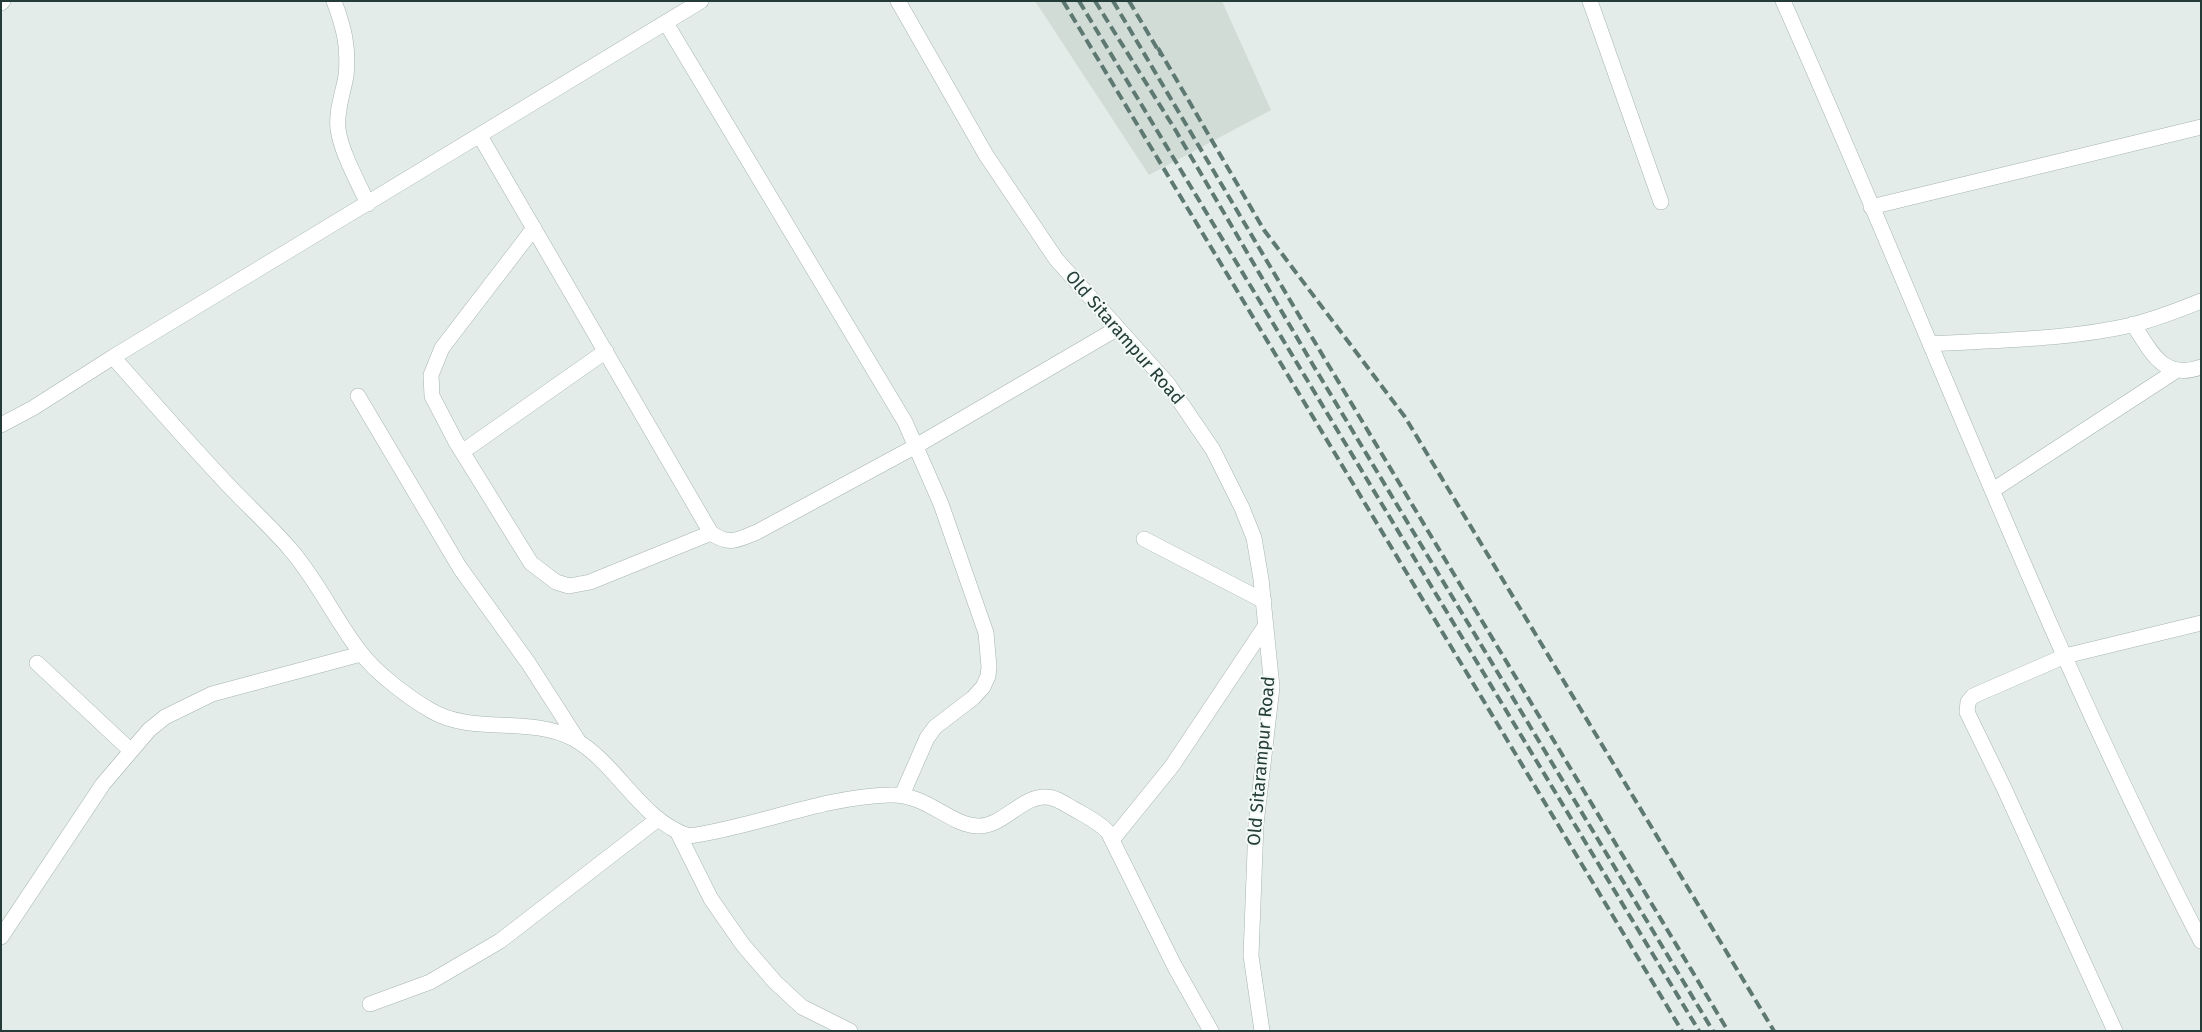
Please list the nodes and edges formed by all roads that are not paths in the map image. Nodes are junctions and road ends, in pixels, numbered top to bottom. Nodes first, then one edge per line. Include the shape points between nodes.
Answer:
1 (334, 1) edge
2 (701, 1) edge
3 (898, 1) edge
4 (1590, 1) edge
5 (1783, 1) edge
6 (666, 23) junction
7 (2201, 127) edge
8 (480, 136) junction
9 (1661, 202) dead end
10 (368, 204) junction
11 (1871, 207) junction
12 (534, 228) junction
13 (2201, 301) edge
14 (2133, 324) junction
15 (1118, 328) junction
16 (1930, 344) junction
17 (606, 351) junction
18 (112, 357) junction
19 (2201, 367) edge
20 (2177, 370) junction
21 (358, 396) dead end
22 (1, 425) edge
23 (916, 446) junction
24 (462, 452) junction
25 (1993, 490) junction
26 (711, 533) junction
27 (1144, 539) dead end
28 (1264, 601) junction
29 (2201, 623) edge
30 (1266, 625) junction
31 (361, 654) junction
32 (2065, 656) junction
33 (37, 663) dead end
34 (581, 744) junction
35 (130, 750) junction
36 (902, 795) junction
37 (658, 819) junction
38 (678, 833) junction
39 (1112, 840) junction
40 (7, 914) edge
41 (1, 937) edge
42 (2201, 941) edge
43 (370, 1004) dead end
44 (850, 1031) edge
45 (1211, 1031) edge
46 (1262, 1031) edge
47 (2115, 1031) edge

1 - 10 street via 348,50 338,130
2 - 6 street
3 - 15 street, Old Sitarampur Road via 986,155 1056,259
4 - 9 street
5 - 11 street
6 - 8 street
6 - 23 street via 905,422
7 - 11 street
8 - 10 street
8 - 12 street
10 - 18 street
11 - 16 street
12 - 17 street
12 - 24 street via 442,348 431,375 432,396
13 - 14 street
14 - 16 street via 2022,339
14 - 20 street via 2156,358 2164,366
15 - 23 street
15 - 28 street, Old Sitarampur Road via 1168,384 1213,450 1254,538
16 - 25 street
17 - 24 street
17 - 26 street
18 - 22 street
18 - 31 street via 290,548
19 - 20 street
20 - 25 street
21 - 34 street via 460,568
23 - 26 street via 757,532 735,541 723,541
23 - 36 street via 941,504 986,633 989,667 983,687 935,727 927,738
24 - 26 street via 530,563 556,582 569,586 590,582
25 - 32 street
27 - 28 street
28 - 30 street, Old Sitarampur Road
29 - 32 street
30 - 39 street via 1172,766
30 - 46 street, Old Sitarampur Road via 1272,687 1256,824 1252,956
31 - 34 street via 412,698 445,718 545,730
31 - 35 street via 212,694 165,717
32 - 42 street via 2157,857
32 - 47 street via 1973,696 1968,702 1967,712
33 - 35 street
34 - 37 street via 594,753
35 - 40 street
36 - 38 street via 824,804 705,834 689,836
36 - 39 street via 976,826 995,821 1047,796 1103,826
37 - 38 street
37 - 43 street via 500,941 430,982
38 - 44 street via 711,900 775,982 802,1007
39 - 45 street
40 - 41 street

